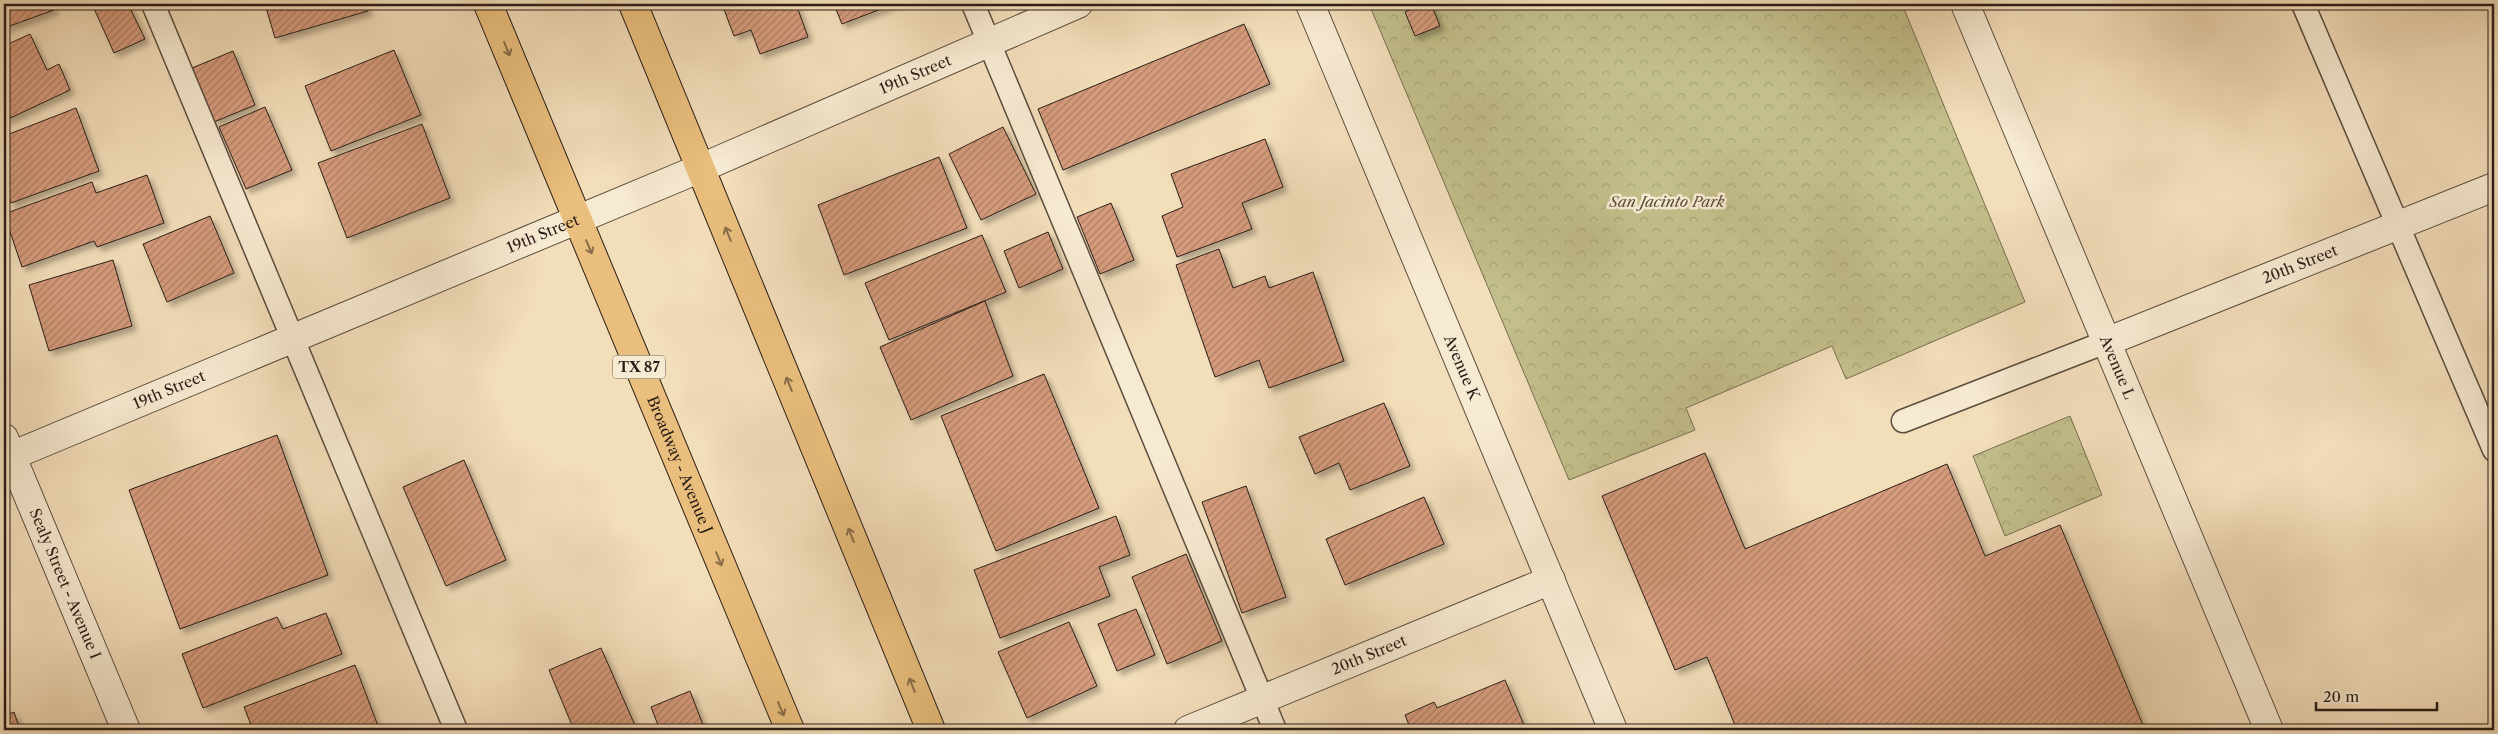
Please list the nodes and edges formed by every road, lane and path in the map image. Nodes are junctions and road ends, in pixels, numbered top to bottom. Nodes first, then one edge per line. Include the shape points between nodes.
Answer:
1 (152, 4) edge
2 (488, 4) edge
3 (633, 4) edge
4 (973, 4) edge
5 (1078, 4) edge
6 (1310, 4) edge
7 (1965, 4) edge
8 (2304, 4) edge
9 (988, 41) junction
10 (701, 168) junction
11 (2494, 187) edge
12 (577, 218) junction
13 (2397, 225) junction
14 (292, 338) junction
15 (2106, 342) junction
16 (1903, 421) dead end
17 (2494, 450) edge
18 (6, 451) edge
19 (1551, 580) junction
20 (1262, 699) junction
21 (126, 730) edge
22 (456, 730) edge
23 (790, 730) edge
24 (931, 730) edge
25 (1188, 730) edge
26 (1275, 730) edge
27 (1613, 730) edge
28 (2269, 730) edge

1 - 14 lane
2 -> 12 main road, Broadway - Avenue J / TX 87
3 - 10 main road
4 - 9 lane
5 - 9 street, 19th Street
6 - 19 street, Avenue K
7 - 15 street, Avenue L
8 - 13 lane
9 - 10 street, 19th Street
9 - 20 lane
10 - 12 street, 19th Street
24 -> 10 main road
11 - 13 street, 20th Street
12 - 14 street, 19th Street
12 -> 23 main road, Broadway - Avenue J / TX 87
13 - 15 street, 20th Street
13 - 17 lane
14 - 18 street, 19th Street
14 - 22 lane
15 - 16 lane
15 - 28 street, Avenue L
18 - 21 street, Sealy Street - Avenue I
19 - 20 street, 20th Street
19 - 27 street, Avenue K
20 - 25 street, 20th Street
20 - 26 lane

